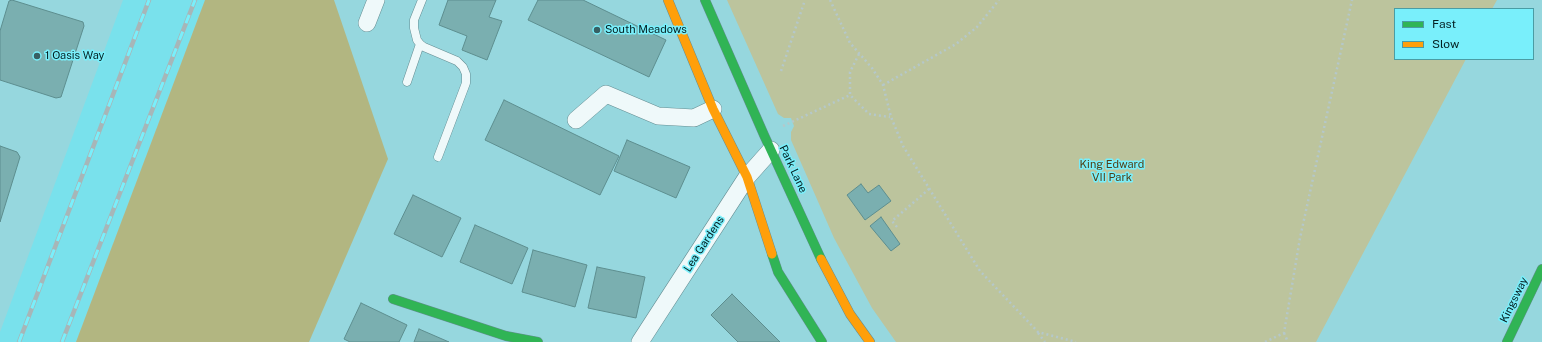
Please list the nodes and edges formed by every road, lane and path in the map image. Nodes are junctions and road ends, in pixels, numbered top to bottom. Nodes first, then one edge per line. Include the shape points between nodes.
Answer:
1 (376, 0) edge
2 (422, 0) edge
3 (668, 0) edge
4 (705, 0) edge
5 (805, 0) edge
6 (830, 0) edge
7 (1000, 0) edge
8 (1352, 0) edge
9 (367, 23) dead end
10 (420, 44) junction
11 (859, 54) junction
12 (781, 71) dead end
13 (407, 82) dead end
14 (883, 85) junction
15 (850, 95) junction
16 (713, 109) junction
17 (891, 117) junction
18 (576, 120) dead end
19 (764, 135) junction
20 (771, 150) junction
21 (438, 157) dead end
22 (747, 177) junction
23 (930, 189) junction
24 (897, 227) dead end
25 (1542, 269) edge
26 (393, 299) dead end
27 (1038, 332) junction
28 (1284, 332) junction
29 (538, 342) edge
30 (640, 342) edge
31 (822, 342) edge
32 (870, 342) edge
33 (1045, 342) edge
34 (1076, 342) edge
35 (1265, 342) edge
36 (1288, 342) edge
37 (1507, 342) edge

1 - 9 street
2 - 10 lane via 414,20
3 - 16 street
4 - 19 street, Park Lane
5 - 12 path
6 - 11 path via 850,43
7 - 14 path via 977,27 956,44
8 - 28 path via 1300,238
10 - 13 lane
10 - 21 lane via 457,61 466,74 466,83
11 - 14 path
11 - 15 path via 850,72
14 - 17 path
15 - 17 path via 869,114
15 - 19 path
16 - 18 street via 694,118 658,116 606,94
16 - 22 street
17 - 23 path via 903,146
19 - 20 street, Park Lane
20 - 22 street, Lea Gardens
20 - 32 street, Park Lane via 820,256 850,314
22 - 30 street, Lea Gardens
22 - 31 street via 778,272
23 - 24 path via 892,221
23 - 27 path via 980,271
25 - 37 street, Kingsway
26 - 29 street via 506,336
27 - 33 path
27 - 34 path
28 - 35 path
28 - 36 path

